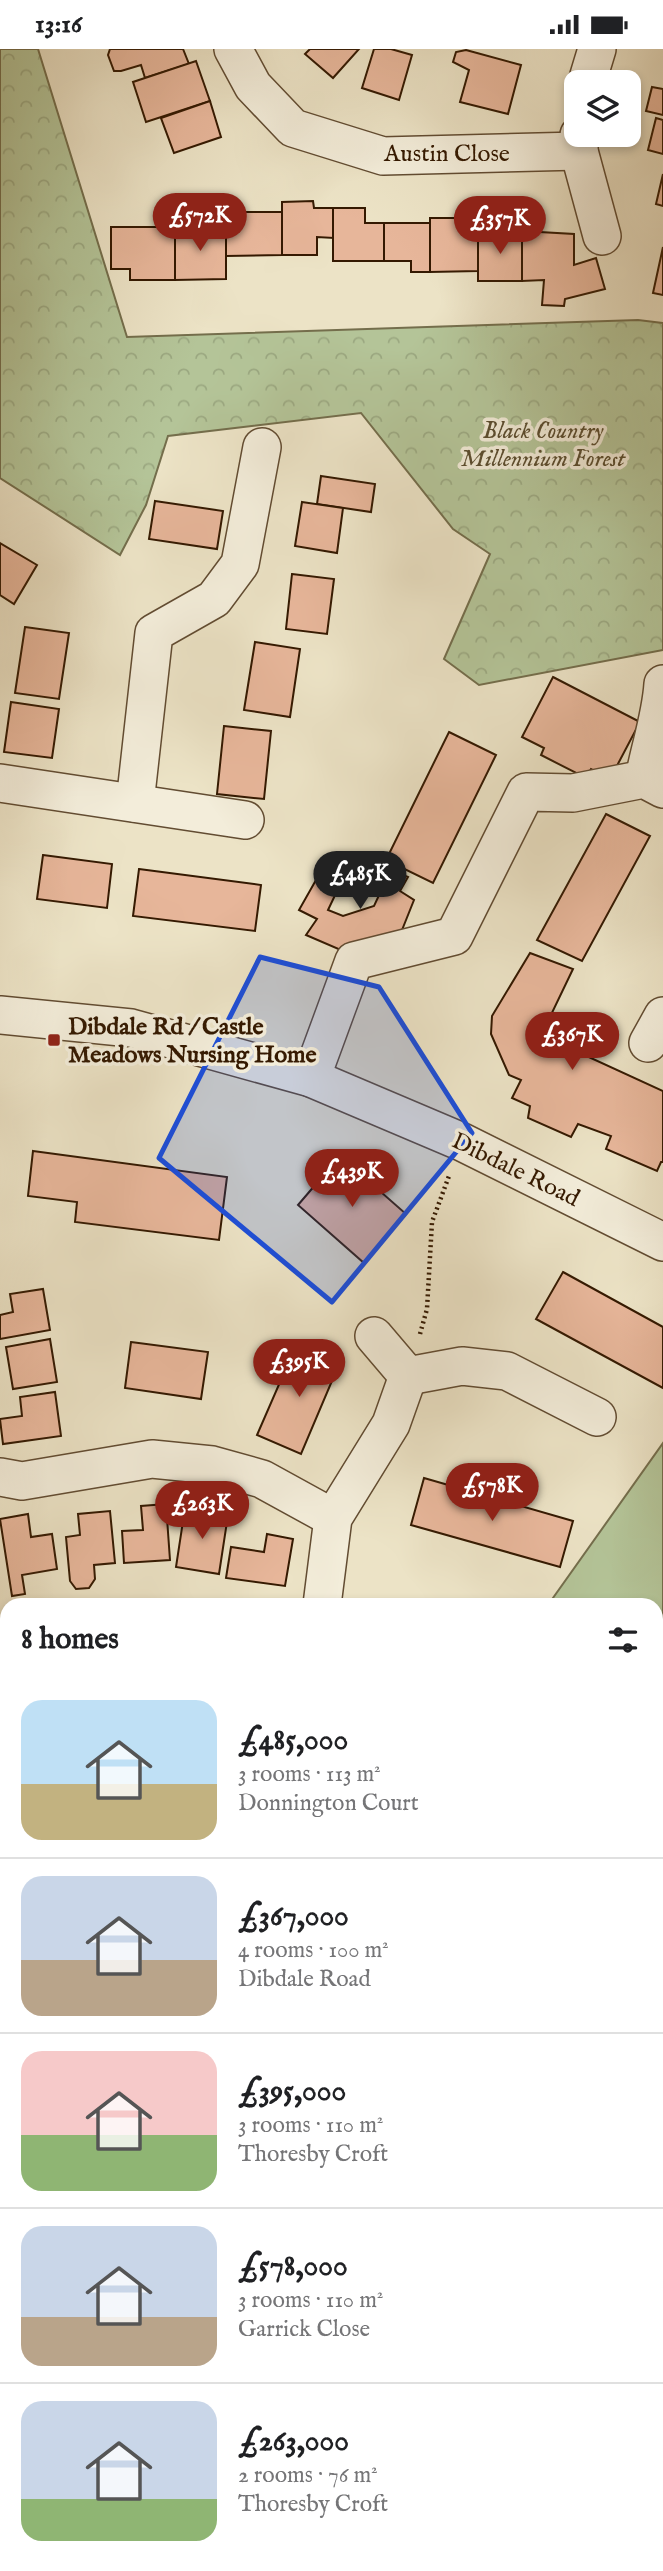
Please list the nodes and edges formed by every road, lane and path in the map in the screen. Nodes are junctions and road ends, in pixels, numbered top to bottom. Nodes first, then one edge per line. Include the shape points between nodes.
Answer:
1 (233, 49) edge
2 (597, 49) edge
3 (591, 70) edge
4 (564, 144) edge
5 (580, 147) edge
6 (602, 236) dead end
7 (262, 447) dead end
8 (663, 684) edge
9 (0, 783) edge
10 (654, 784) edge
11 (135, 803) junction
12 (245, 820) dead end
13 (0, 1015) edge
14 (311, 1078) junction
15 (462, 1142) junction
16 (663, 1242) edge
17 (374, 1336) dead end
18 (408, 1376) junction
19 (597, 1417) dead end
20 (0, 1477) edge
21 (332, 1518) junction
22 (323, 1598) edge

1 - 4 street, Austin Close via 253,86 293,128 383,156
2 - 3 street
5 - 6 street, Austin Close
7 - 11 street via 240,564 214,599 154,633
8 - 10 street via 650,745
9 - 11 street
10 - 14 street via 573,793 526,792 454,936 354,961
11 - 12 street
13 - 14 street, Dibdale Road via 131,1028
14 - 15 street, Dibdale Road
15 - 16 street, Dibdale Road
15 - 18 path via 432,1221 427,1309
17 - 18 street
18 - 19 street via 461,1366 507,1371
18 - 21 street via 391,1424
20 - 21 street via 22,1481 152,1459 212,1465 261,1479
21 - 22 street

